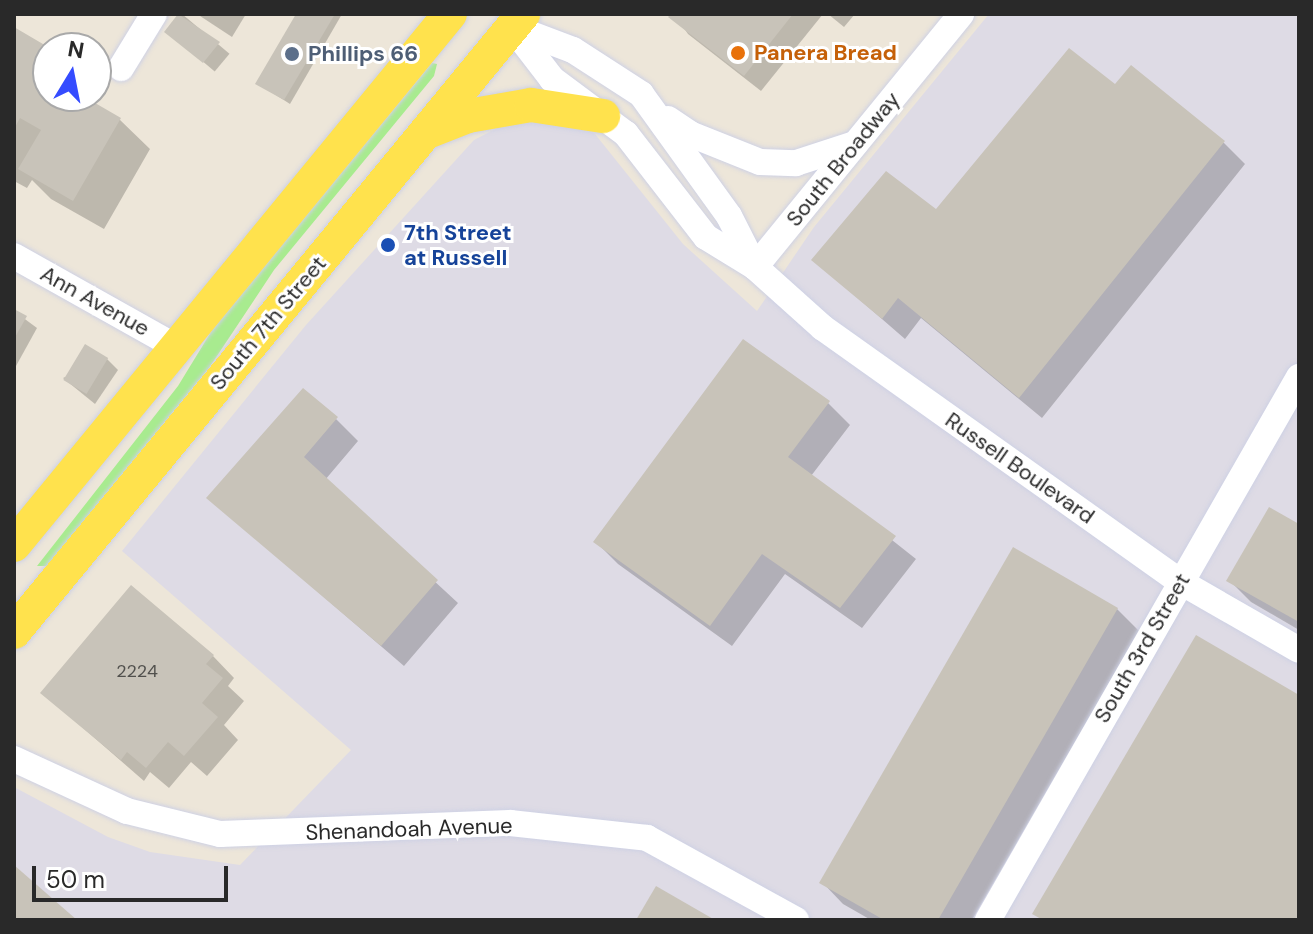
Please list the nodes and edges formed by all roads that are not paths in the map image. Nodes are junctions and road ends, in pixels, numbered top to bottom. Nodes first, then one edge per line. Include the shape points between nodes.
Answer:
1 (154, 14) edge
2 (450, 14) edge
3 (961, 14) edge
4 (508, 18) edge
5 (121, 68) dead end
6 (657, 111) junction
7 (603, 116) junction
8 (426, 133) junction
9 (855, 144) junction
10 (14, 256) edge
11 (755, 267) junction
12 (176, 347) junction
13 (1299, 377) edge
14 (14, 545) edge
15 (1179, 581) junction
16 (14, 632) edge
17 (1299, 650) edge
18 (14, 759) edge
19 (796, 920) edge
20 (988, 920) edge

1 - 5 street
2 - 12 main road
3 - 9 street, South Broadway
4 - 6 street, Russell Boulevard via 605,68
4 - 7 street, Russell Boulevard via 552,79
4 - 8 main road, South 7th Street
6 - 9 street via 690,134 760,162 796,163
6 - 11 street, Russell Boulevard via 729,216
7 - 8 main road via 531,105 468,116
7 - 11 street, Russell Boulevard via 642,153 706,237
8 - 16 main road, South 7th Street
9 - 11 street, South Broadway
10 - 12 street, Ann Avenue
11 - 15 street, Russell Boulevard via 823,328
12 - 14 main road
13 - 15 street, South 3rd Street
15 - 17 street, Russell Boulevard
15 - 20 street, South 3rd Street
18 - 19 street, Shenandoah Avenue via 127,811 220,834 510,823 647,838

